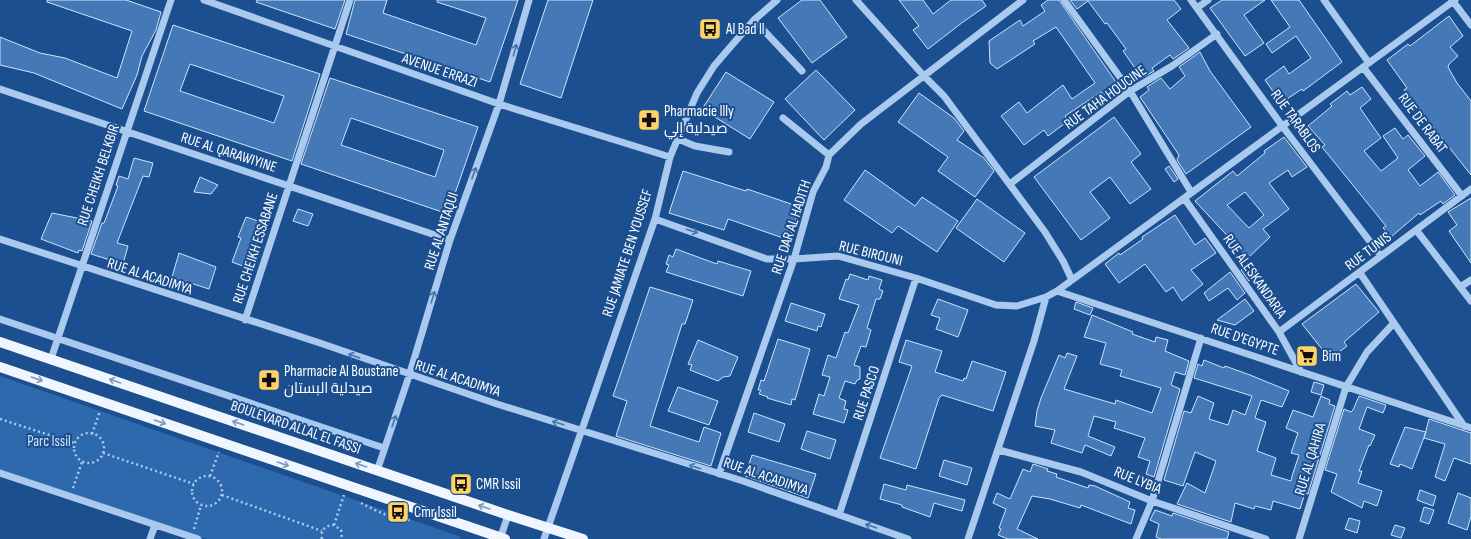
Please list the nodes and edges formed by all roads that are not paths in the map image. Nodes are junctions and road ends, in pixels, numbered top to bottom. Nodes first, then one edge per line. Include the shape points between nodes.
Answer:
1 (171, 0) edge
2 (204, 0) edge
3 (350, 0) edge
4 (529, 0) edge
5 (777, 0) edge
6 (856, 0) edge
7 (1023, 0) edge
8 (1064, 0) edge
9 (1191, 0) edge
10 (1208, 0) edge
11 (1324, 0) edge
12 (1453, 1) edge
13 (1197, 8) junction
14 (754, 20) junction
15 (1471, 26) edge
16 (1217, 34) junction
17 (335, 47) junction
18 (1366, 65) junction
19 (802, 71) dead end
20 (924, 76) junction
21 (0, 89) edge
22 (1130, 91) junction
23 (499, 104) junction
24 (783, 118) dead end
25 (1283, 127) junction
26 (126, 131) junction
27 (678, 139) junction
28 (729, 152) dead end
29 (829, 155) junction
30 (670, 157) junction
31 (1010, 184) junction
32 (290, 186) junction
33 (1471, 189) edge
34 (1191, 192) junction
35 (1462, 196) junction
36 (1184, 198) junction
37 (655, 219) junction
38 (1417, 231) junction
39 (0, 240) edge
40 (450, 240) junction
41 (1381, 256) junction
42 (794, 259) junction
43 (81, 267) junction
44 (1360, 273) junction
45 (916, 278) junction
46 (1072, 280) junction
47 (1471, 280) edge
48 (1460, 287) junction
49 (1057, 291) junction
50 (1046, 297) junction
51 (1471, 301) edge
52 (0, 319) edge
53 (245, 320) junction
54 (1394, 324) junction
55 (1279, 332) junction
56 (1201, 338) junction
57 (58, 339) junction
58 (0, 342) edge
59 (51, 359) junction
60 (0, 367) edge
61 (1301, 372) junction
62 (409, 376) junction
63 (1346, 387) junction
64 (1467, 427) edge
65 (581, 430) junction
66 (384, 448) junction
67 (999, 450) junction
68 (377, 471) junction
69 (0, 473) edge
70 (719, 474) junction
71 (1152, 501) junction
72 (508, 515) junction
73 (839, 515) junction
74 (155, 525) junction
75 (548, 527) junction
76 (195, 538) edge
77 (502, 538) edge
78 (150, 539) edge
79 (544, 539) edge
80 (582, 539) edge
81 (908, 539) edge
82 (968, 539) edge
83 (1136, 539) edge
84 (1266, 539) edge
85 (1300, 539) edge

1 - 26 street, RUE CHEIKH BELKBIR
2 - 17 street, AVENUE ERRAZI
3 - 17 street, RUE CHEIKH ESSABANE
23 -> 4 street, RUE AL ANTAQUI
5 - 14 street, RUE JAMIATE BEN YOUSSEF
6 - 20 street
7 - 20 street, RUE DAR AL HADITH
8 - 22 street
9 - 13 street, RUE TARABLOS
10 - 13 street
11 - 18 street, RUE DE RABAT
12 - 15 street
12 - 18 street, RUE BIROUNI
13 - 16 street, RUE TARABLOS
14 - 19 street
14 - 27 street, RUE JAMIATE BEN YOUSSEF via 714,66 697,94
16 - 22 street, RUE TAHA HOUCINE via 1172,66
16 - 25 street, RUE TARABLOS
17 - 23 street, AVENUE ERRAZI
17 - 32 street, RUE CHEIKH ESSABANE
18 - 25 street, RUE BIROUNI
18 - 35 street, RUE DE RABAT
20 - 29 street, RUE DAR AL HADITH via 860,124
20 - 31 street via 944,96
21 - 26 street, RUE AL QARAWIYINE
22 - 31 street, RUE TAHA HOUCINE
22 - 34 street
23 - 30 street, AVENUE ERRAZI
40 -> 23 street, RUE AL ANTAQUI
24 - 29 street
25 - 34 street, RUE BIROUNI
25 - 41 street, RUE TARABLOS
26 - 32 street, RUE AL QARAWIYINE
26 - 43 street, RUE CHEIKH BELKBIR
27 - 28 street via 695,146
27 - 30 street, RUE JAMIATE BEN YOUSSEF
29 - 42 street, RUE DAR AL HADITH via 826,167 813,192
30 - 37 street, RUE JAMIATE BEN YOUSSEF
31 - 46 street via 1045,232
32 - 40 street, RUE AL QARAWIYINE
32 - 53 street, RUE CHEIKH ESSABANE
33 - 35 street, RUE TUNIS
34 - 36 street, RUE BIROUNI
35 - 38 street, RUE TUNIS
36 - 46 street, RUE BIROUNI
36 - 55 street, RUE ALESKANDARIA
37 -> 42 street, RUE BIROUNI via 767,259
37 - 65 street, RUE JAMIATE BEN YOUSSEF
38 - 41 street, RUE TUNIS
38 - 48 street
39 - 43 street, RUE AL ACADIMYA
62 -> 40 street, RUE AL ANTAQUI
41 - 44 street, RUE TUNIS
42 - 45 street, RUE BIROUNI via 838,256
42 - 70 street, RUE DAR AL HADITH
43 - 53 street, RUE AL ACADIMYA
43 - 57 street, RUE CHEIKH BELKBIR
44 - 54 street
44 - 55 street, RUE TUNIS
45 - 50 street, RUE BIROUNI via 996,305 1017,306
45 - 73 street, RUE PASCO
46 - 49 street, RUE BIROUNI
47 - 48 street
48 - 51 street
49 - 50 street, RUE BIROUNI
49 - 56 street, RUE D'EGYPTE
50 - 67 street
52 - 57 street
62 -> 53 street, RUE AL ACADIMYA
54 - 63 street, RUE AL QAHIRA via 1367,352
54 - 64 street
55 - 61 street, RUE ALESKANDARIA
56 - 61 street, RUE D'EGYPTE
56 - 71 street
57 - 59 street, RUE CHEIKH BELKBIR
57 - 66 street
58 - 59 main road, BOULEVARD ALLAL EL FASSI
68 -> 59 main road, BOULEVARD ALLAL EL FASSI
60 -> 77 main road
61 - 63 street, RUE D'EGYPTE
65 -> 62 street, RUE AL ACADIMYA
66 -> 62 street, RUE AL ANTAQUI
63 - 64 street, RUE D'EGYPTE
63 - 85 street, RUE AL QAHIRA
70 -> 65 street, RUE AL ACADIMYA
65 - 75 street, RUE JAMIATE BEN YOUSSEF
66 - 68 street, RUE AL ANTAQUI
67 - 71 street, RUE LYBIA via 1081,472
67 - 82 street
72 -> 68 main road, BOULEVARD ALLAL EL FASSI
69 - 74 street
70 - 73 street, RUE AL ACADIMYA
71 - 83 street
71 - 84 street, RUE LYBIA
72 - 75 main road, BOULEVARD ALLAL EL FASSI
72 - 77 street
81 -> 73 street, RUE AL ACADIMYA
74 - 76 street
74 - 78 street
75 - 79 street, RUE JAMIATE BEN YOUSSEF
75 - 80 main road, BOULEVARD ALLAL EL FASSI

